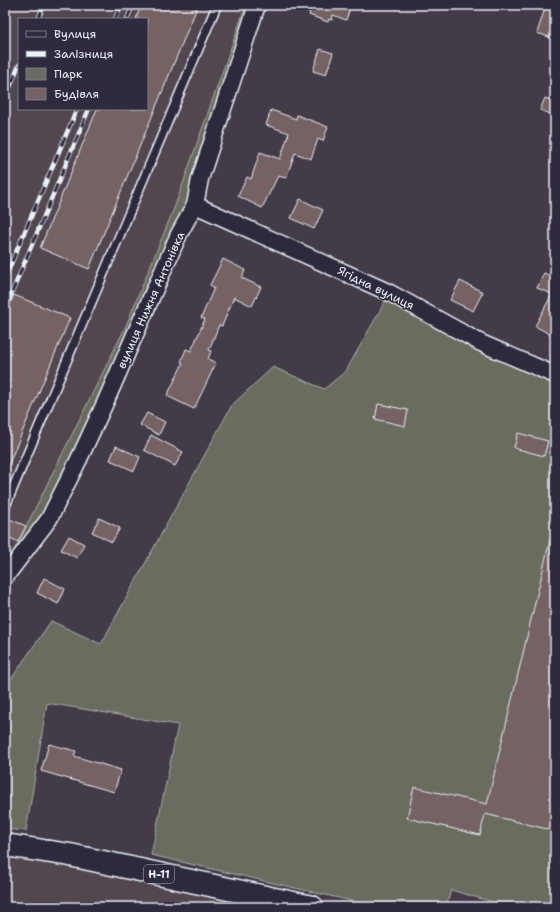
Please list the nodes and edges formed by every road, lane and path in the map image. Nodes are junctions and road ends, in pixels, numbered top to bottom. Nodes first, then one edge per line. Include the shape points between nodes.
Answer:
1 (216, 5) edge
2 (257, 5) edge
3 (195, 205) junction
4 (555, 375) edge
5 (5, 507) edge
6 (5, 577) edge
7 (5, 846) edge
8 (300, 906) edge

1 - 5 lane
2 - 3 street, вулиця Нижня Антонівка via 200,179
3 - 4 street, Ягідна вулиця via 390,293 481,343
3 - 6 street, вулиця Нижня Антонівка via 173,248 106,403 49,519
7 - 8 main road, Н-11 via 70,855

